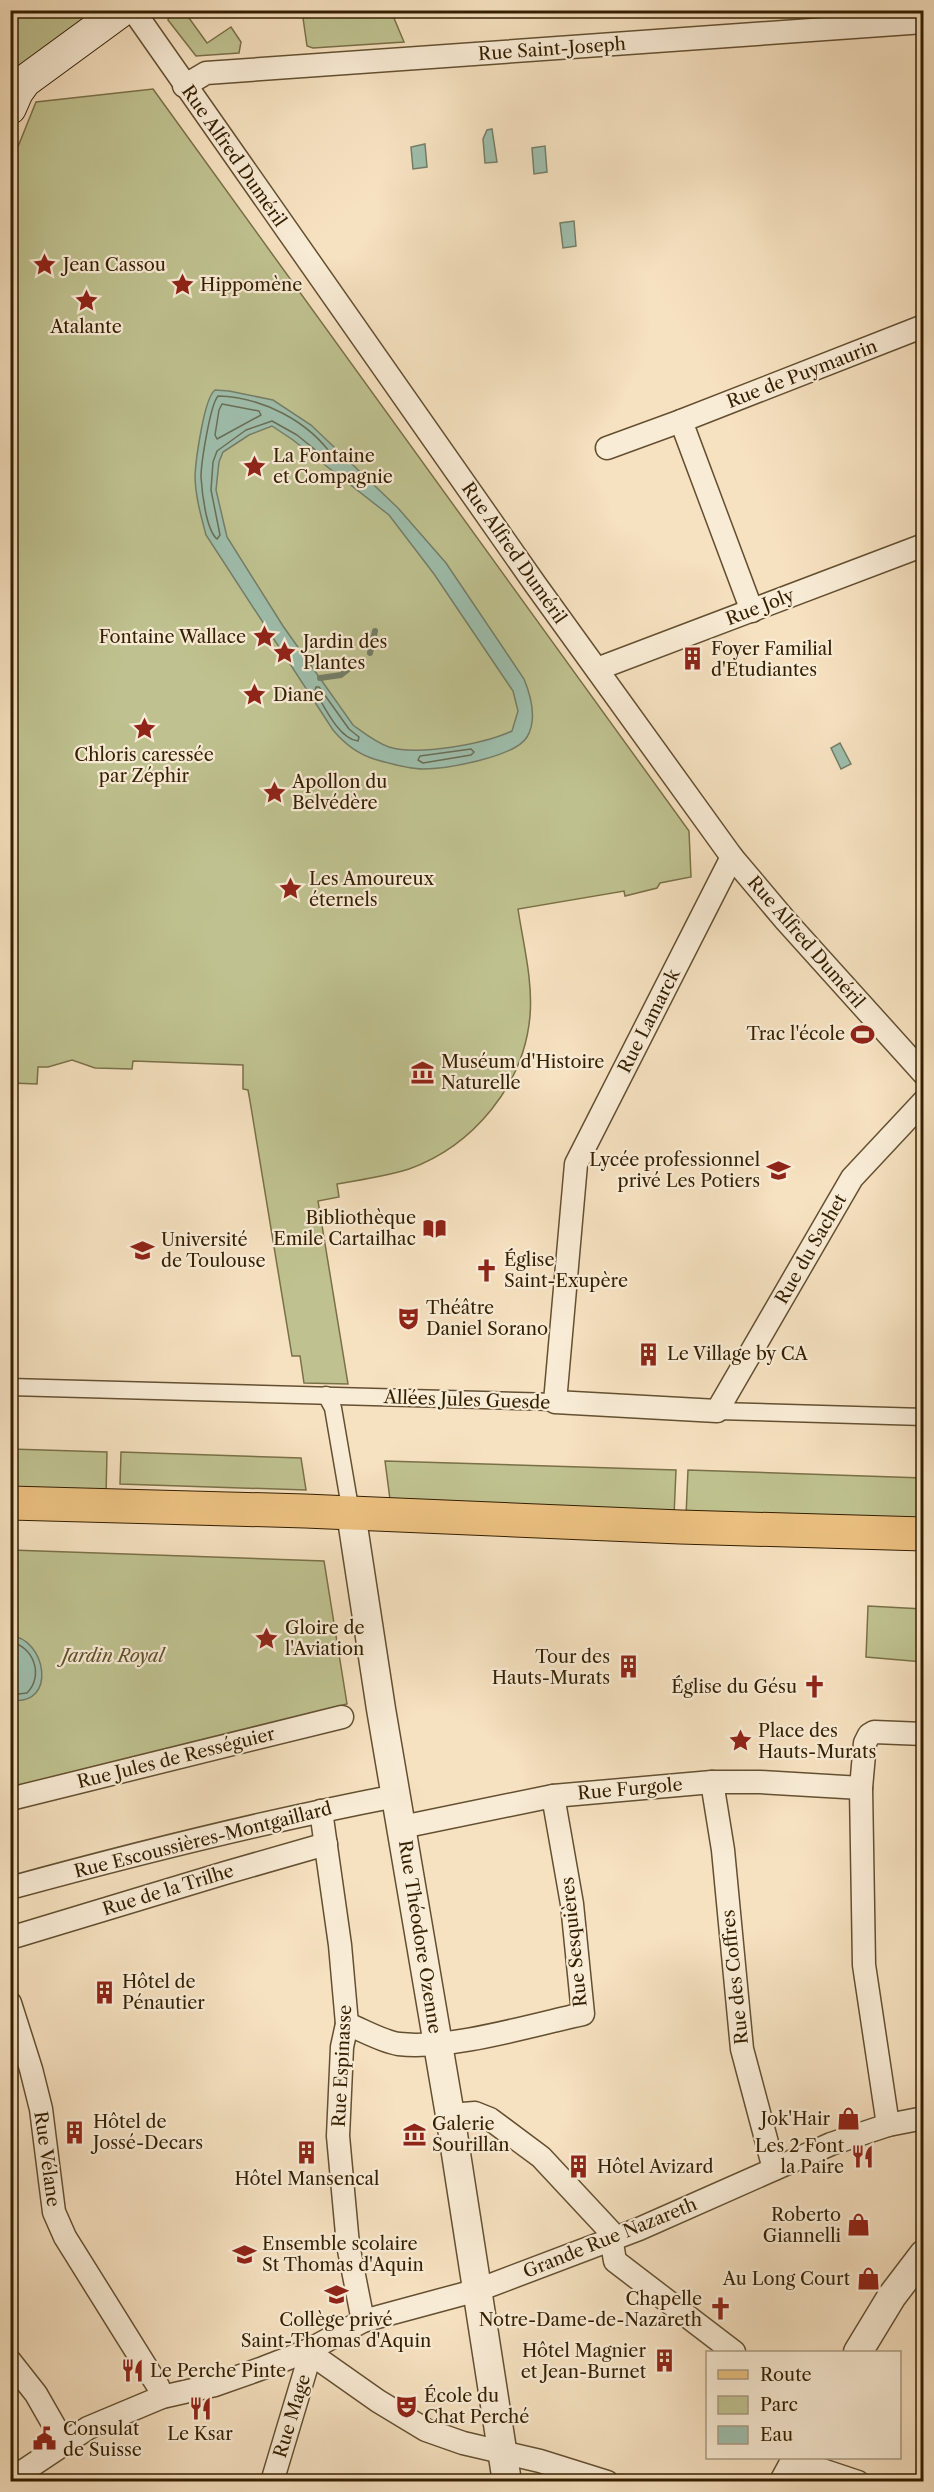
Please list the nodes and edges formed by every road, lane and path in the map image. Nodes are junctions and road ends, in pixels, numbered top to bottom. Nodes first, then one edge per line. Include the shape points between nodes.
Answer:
1 (122, 10) edge
2 (133, 10) edge
3 (918, 19) edge
4 (184, 86) junction
5 (13, 96) edge
6 (924, 326) edge
7 (681, 421) junction
8 (607, 448) dead end
9 (924, 545) edge
10 (752, 611) junction
11 (597, 669) junction
12 (732, 857) junction
13 (924, 1074) edge
14 (924, 1101) edge
15 (10, 1387) edge
16 (326, 1395) junction
17 (555, 1402) junction
18 (717, 1411) junction
19 (924, 1418) edge
20 (10, 1503) edge
21 (351, 1513) junction
22 (924, 1534) edge
23 (342, 1717) dead end
24 (924, 1734) edge
25 (712, 1782) junction
26 (861, 1788) junction
27 (396, 1796) junction
28 (554, 1796) junction
29 (10, 1799) edge
30 (321, 1811) junction
31 (402, 1827) junction
32 (326, 1844) junction
33 (10, 1888) edge
34 (10, 1938) edge
35 (10, 2003) edge
36 (347, 2024) junction
37 (438, 2043) junction
38 (450, 2115) junction
39 (924, 2118) edge
40 (888, 2125) junction
41 (774, 2169) junction
42 (613, 2240) junction
43 (924, 2254) edge
44 (478, 2290) junction
45 (363, 2321) junction
46 (308, 2351) junction
47 (733, 2351) edge
48 (859, 2351) edge
49 (10, 2361) edge
50 (263, 2368) junction
51 (297, 2394) junction
52 (162, 2397) junction
53 (64, 2443) junction
54 (501, 2452) junction
55 (796, 2459) edge
56 (799, 2459) edge
57 (10, 2480) edge
58 (273, 2481) edge
59 (507, 2481) edge
60 (608, 2481) edge
61 (784, 2481) edge
62 (858, 2481) edge

1 - 5 main road via 35,73
2 - 4 street, Rue Alfred Duméril
3 - 4 street, Rue Saint-Joseph via 206,74
4 - 11 street, Rue Alfred Duméril
6 - 7 street, Rue de Puymaurin
7 - 8 street, Rue de Puymaurin
7 - 10 street
9 - 10 street, Rue Joly
10 - 11 street, Rue Joly
11 - 12 street, Rue Alfred Duméril
12 - 13 street, Rue Alfred Duméril
12 - 17 street, Rue Lamarck via 576,1164
14 - 18 street, Rue du Sachet via 852,1178
15 - 16 street, Allées Jules Guesde
16 - 17 street, Allées Jules Guesde
16 - 21 street, Rue Théodore Ozenne via 333,1408
17 - 18 street, Allées Jules Guesde
18 - 19 street, Allées Jules Guesde
20 - 21 main road
21 - 22 main road
21 - 27 street, Rue Théodore Ozenne
23 - 29 street, Rue Jules de Rességuier
24 - 26 street via 869,1735
25 - 26 street, Rue Furgole
25 - 28 street, Rue Furgole
25 - 41 street, Rue des Coffres via 723,1850 742,2049
26 - 40 street via 864,1965
27 - 30 street, Rue Escoussières-Montgaillard
27 - 31 street, Rue Théodore Ozenne
28 - 31 street, Rue Furgole
28 - 37 street, Rue Sesquières via 572,1904 583,2014
30 - 32 street, Rue Espinasse
30 - 33 street, Rue Escoussières-Montgaillard via 146,1851
31 - 37 street, Rue Théodore Ozenne
32 - 34 street, Rue de la Trilhe
32 - 36 street, Rue Espinasse
35 - 52 street, Rue Vélane via 41,2109 54,2212 65,2237
36 - 37 street via 397,2044
36 - 45 street, Rue Espinasse via 342,2047 338,2136 348,2245
37 - 38 street, Rue Théodore Ozenne
38 - 42 street via 475,2113 522,2141 558,2174 610,2231
38 - 44 street, Rue Théodore Ozenne
39 - 40 street, Grande Rue Nazareth
40 - 41 street, Grande Rue Nazareth
41 - 42 street, Grande Rue Nazareth
42 - 44 street, Grande Rue Nazareth
42 - 47 street via 615,2261
43 - 48 street via 892,2296
44 - 45 street, Grande Rue Nazareth
44 - 54 street, Rue Théodore Ozenne
45 - 46 street, Grande Rue Nazareth
46 - 50 street, Grande Rue Nazareth
46 - 51 street, Rue Mage
46 - 54 street via 378,2402 426,2430
49 - 53 street via 36,2394
50 - 51 street via 293,2382
50 - 52 street, Grande Rue Nazareth via 215,2385
51 - 58 street, Rue Mage
52 - 53 street, Grande Rue Nazareth via 88,2428
53 - 57 street, Grande Rue Nazareth
54 - 59 street, Rue Théodore Ozenne
54 - 60 street
55 - 61 street
56 - 62 street

